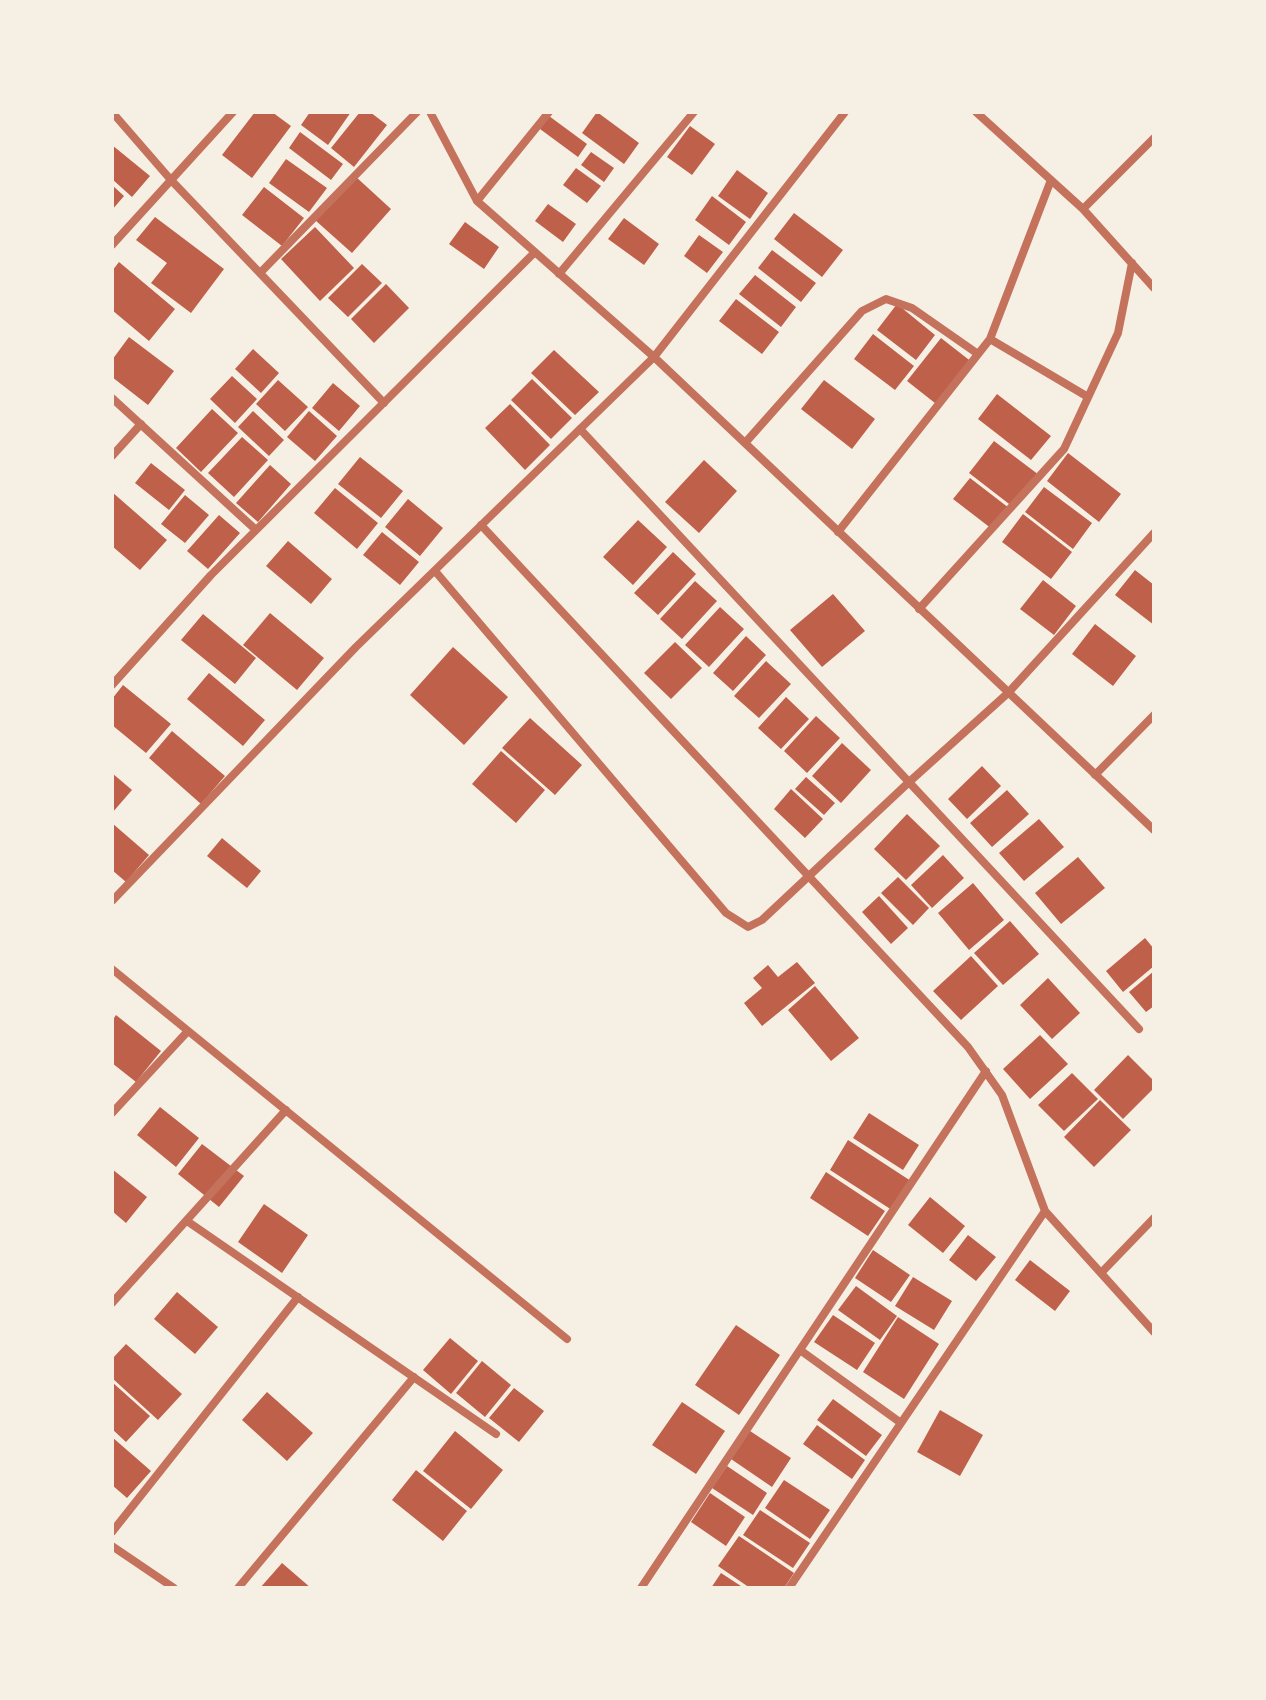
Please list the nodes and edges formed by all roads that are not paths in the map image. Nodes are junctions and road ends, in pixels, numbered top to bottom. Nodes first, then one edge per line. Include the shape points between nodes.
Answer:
1 (112, 112) edge
2 (233, 112) edge
3 (417, 112) edge
4 (430, 112) edge
5 (549, 112) edge
6 (694, 112) edge
7 (845, 112) edge
8 (976, 112) edge
9 (1154, 138) edge
10 (171, 180) junction
11 (1051, 180) junction
12 (477, 201) junction
13 (1083, 209) junction
14 (112, 245) edge
15 (535, 252) junction
16 (1132, 263) junction
17 (261, 272) junction
18 (559, 274) junction
19 (1154, 288) edge
20 (990, 339) junction
21 (978, 354) junction
22 (654, 357) junction
23 (1088, 397) junction
24 (112, 398) edge
25 (384, 403) junction
26 (141, 424) junction
27 (580, 429) junction
28 (745, 443) junction
29 (112, 456) edge
30 (481, 525) junction
31 (256, 530) junction
32 (838, 532) junction
33 (1154, 533) edge
34 (435, 571) junction
35 (919, 609) junction
36 (112, 685) edge
37 (1008, 693) junction
38 (1154, 715) edge
39 (1095, 775) junction
40 (908, 783) junction
41 (1154, 830) edge
42 (809, 878) junction
43 (112, 901) edge
44 (112, 969) edge
45 (1139, 1029) dead end
46 (188, 1031) junction
47 (986, 1071) junction
48 (286, 1110) junction
49 (112, 1113) edge
50 (1045, 1211) junction
51 (1154, 1218) edge
52 (187, 1221) junction
53 (1101, 1273) junction
54 (298, 1297) junction
55 (112, 1303) edge
56 (1154, 1332) edge
57 (567, 1339) dead end
58 (800, 1350) junction
59 (414, 1377) junction
60 (901, 1423) junction
61 (496, 1434) dead end
62 (112, 1532) edge
63 (112, 1546) edge
64 (174, 1588) edge
65 (238, 1588) edge
66 (641, 1588) edge
67 (789, 1588) edge

1 - 10 street
2 - 10 street
3 - 17 street
4 - 12 street
5 - 12 street
6 - 18 street
7 - 22 street
8 - 11 street
9 - 13 street
10 - 14 street
10 - 17 street
11 - 13 street
11 - 20 street
12 - 15 street
13 - 16 street
15 - 18 street
15 - 25 street
16 - 19 street
16 - 23 street via 1118,333
17 - 25 street
18 - 22 street
20 - 21 street
20 - 23 street
21 - 28 street via 912,308 886,299 862,311
21 - 32 street
22 - 27 street
22 - 28 street
23 - 35 street via 1064,449
24 - 26 street
25 - 31 street
26 - 29 street
26 - 31 street
27 - 30 street
27 - 40 street
28 - 32 street
30 - 34 street
30 - 42 street
31 - 36 street
32 - 35 street
33 - 37 street
34 - 42 street via 726,913 748,927
34 - 43 street
35 - 37 street
37 - 39 street
37 - 40 street
38 - 39 street
39 - 41 street
40 - 42 street
40 - 45 street
42 - 47 street
44 - 46 street
46 - 48 street
46 - 49 street
47 - 50 street via 1002,1095
47 - 58 street
48 - 52 street
48 - 57 street
50 - 53 street
50 - 60 street
51 - 53 street
52 - 54 street
52 - 55 street
53 - 56 street
54 - 59 street
54 - 62 street
58 - 60 street
58 - 66 street
59 - 61 street
59 - 65 street
60 - 67 street
63 - 64 street

